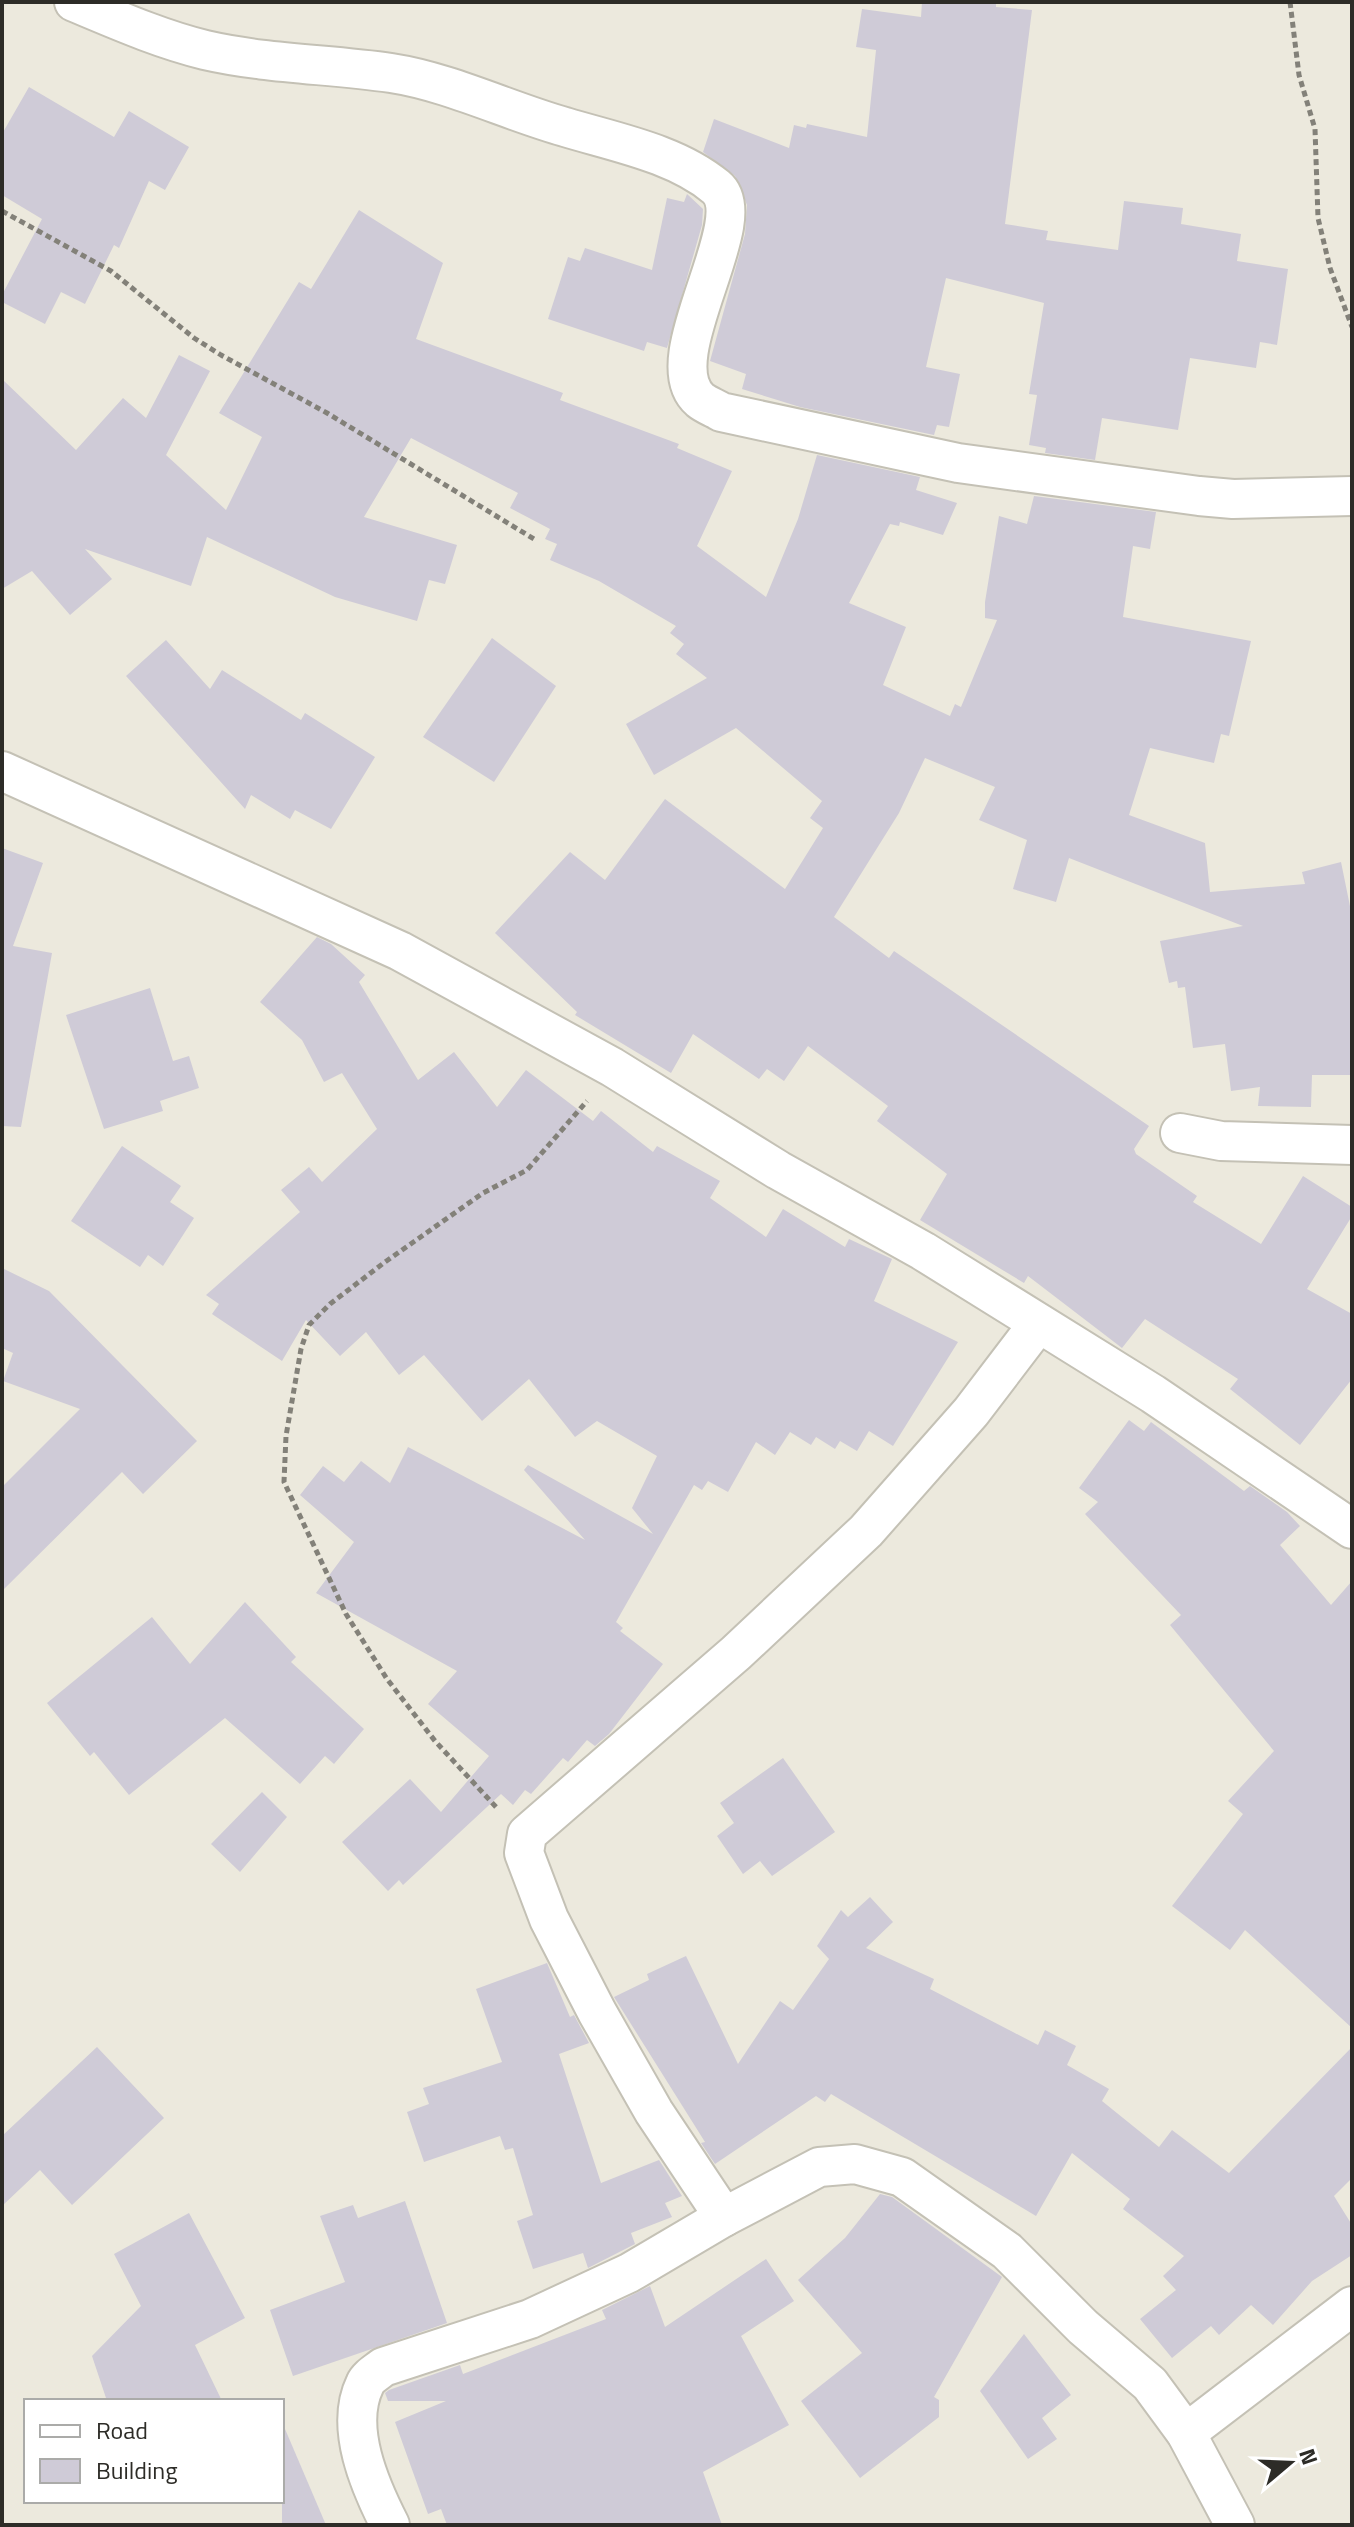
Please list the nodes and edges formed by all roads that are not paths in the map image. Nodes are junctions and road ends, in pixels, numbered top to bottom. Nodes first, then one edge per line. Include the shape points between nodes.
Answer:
1 (74, 2) edge
2 (1352, 496) edge
3 (2, 771) edge
4 (1180, 1133) dead end
5 (1352, 1145) edge
6 (1038, 1324) junction
7 (1352, 1529) edge
8 (724, 2217) junction
9 (1352, 2306) edge
10 (1186, 2433) junction
11 (390, 2525) edge
12 (1235, 2525) edge

1 - 2 street via 205,50 394,73 641,150 693,172 719,189 725,210 688,372 699,399 721,412 958,463 1157,490 1233,499
3 - 6 street via 400,951 612,1067
4 - 5 street via 1221,1141
6 - 7 street via 1153,1394
6 - 8 street via 971,1412 866,1531 635,1743 527,1834 524,1853 556,1932 654,2112
8 - 10 street via 819,2167 855,2164 902,2177 1007,2251 1150,2384
8 - 11 street via 629,2273 530,2319 383,2367 366,2382 358,2409 360,2439 371,2487
9 - 10 street
10 - 12 street

